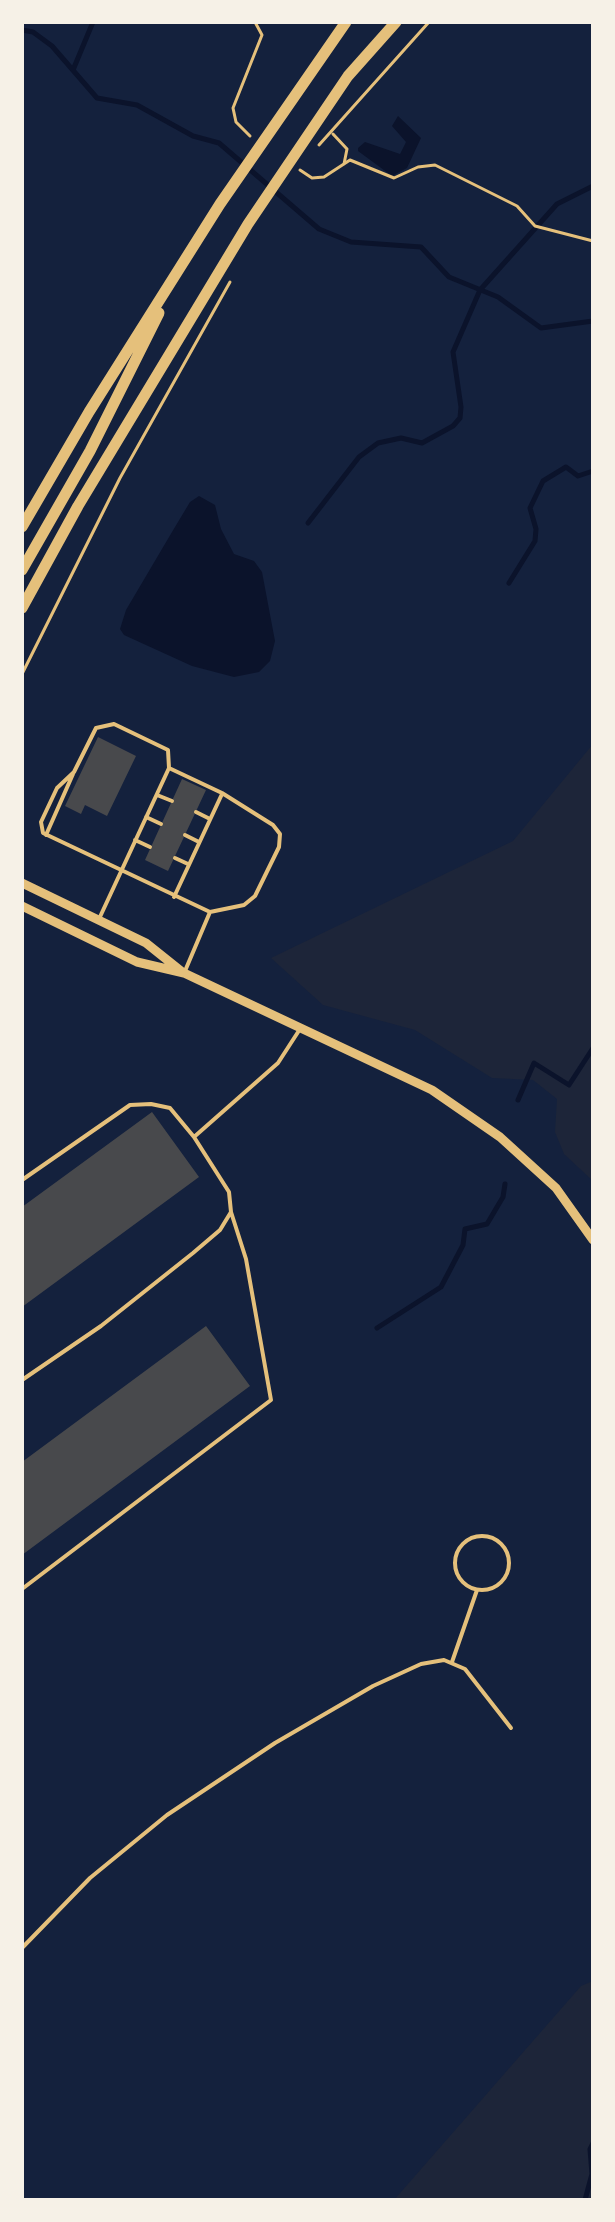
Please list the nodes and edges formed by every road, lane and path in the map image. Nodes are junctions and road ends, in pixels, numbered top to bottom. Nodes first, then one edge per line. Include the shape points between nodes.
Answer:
1 (255, 22) edge
2 (346, 22) edge
3 (396, 22) edge
4 (429, 22) edge
5 (331, 133) junction
6 (261, 139) junction
7 (317, 147) dead end
8 (292, 160) junction
9 (344, 164) junction
10 (593, 241) edge
11 (236, 270) dead end
12 (172, 283) junction
13 (22, 527) edge
14 (22, 570) edge
15 (22, 608) edge
16 (22, 674) edge
17 (169, 768) junction
18 (74, 772) junction
19 (222, 793) junction
20 (157, 795) junction
21 (172, 801) dead end
22 (196, 812) dead end
23 (146, 817) junction
24 (210, 819) junction
25 (161, 824) dead end
26 (46, 835) junction
27 (185, 835) dead end
28 (135, 840) junction
29 (199, 842) junction
30 (150, 847) dead end
31 (175, 858) dead end
32 (188, 864) junction
33 (120, 873) junction
34 (22, 883) edge
35 (174, 897) junction
36 (22, 906) edge
37 (210, 912) junction
38 (99, 919) junction
39 (184, 973) junction
40 (301, 1027) junction
41 (194, 1137) junction
42 (22, 1180) edge
43 (231, 1212) junction
44 (593, 1240) edge
45 (22, 1380) edge
46 (22, 1589) edge
47 (477, 1590) junction
48 (452, 1662) junction
49 (511, 1728) dead end
50 (22, 1948) edge

1 - 6 path via 262,35 233,108 236,122
2 - 6 main road
3 - 8 main road via 348,76
4 - 5 path
5 - 7 path
5 - 9 path via 347,149
6 - 12 main road
8 - 9 path via 312,178
8 - 15 main road via 78,506
9 - 10 path via 350,160 394,178 435,165 517,206 535,226
11 - 16 path via 120,478
12 - 13 main road
12 - 14 main road via 138,359
17 - 18 lane via 168,750 105,724 91,733
17 - 19 lane
17 - 20 lane
18 - 26 lane
18 - 26 lane via 57,788 41,822
19 - 24 lane
19 - 37 lane via 273,825 280,834 279,847 255,896 244,905
20 - 21 lane
20 - 23 lane
22 - 24 lane
23 - 25 lane
23 - 28 lane
24 - 29 lane
26 - 33 lane
27 - 29 lane
28 - 30 lane
28 - 33 lane
29 - 32 lane
31 - 32 lane
32 - 35 lane
33 - 35 lane
33 - 38 lane
34 - 38 street
35 - 37 lane
36 - 39 street via 137,962
37 - 39 lane
38 - 39 street via 146,943
39 - 40 street
40 - 41 lane via 278,1063
40 - 44 street via 432,1090 500,1137 556,1188
41 - 42 lane via 170,1108 130,1105
41 - 43 lane via 229,1192
43 - 45 lane via 220,1230 181,1263
43 - 46 lane via 246,1259 271,1400
47 - 47 lane via 460,1579 455,1556 467,1540 487,1536 505,1547 509,1570 498,1585
47 - 48 lane
48 - 49 lane via 472,1674
48 - 50 lane via 430,1661 373,1686 275,1743 167,1815 90,1878

